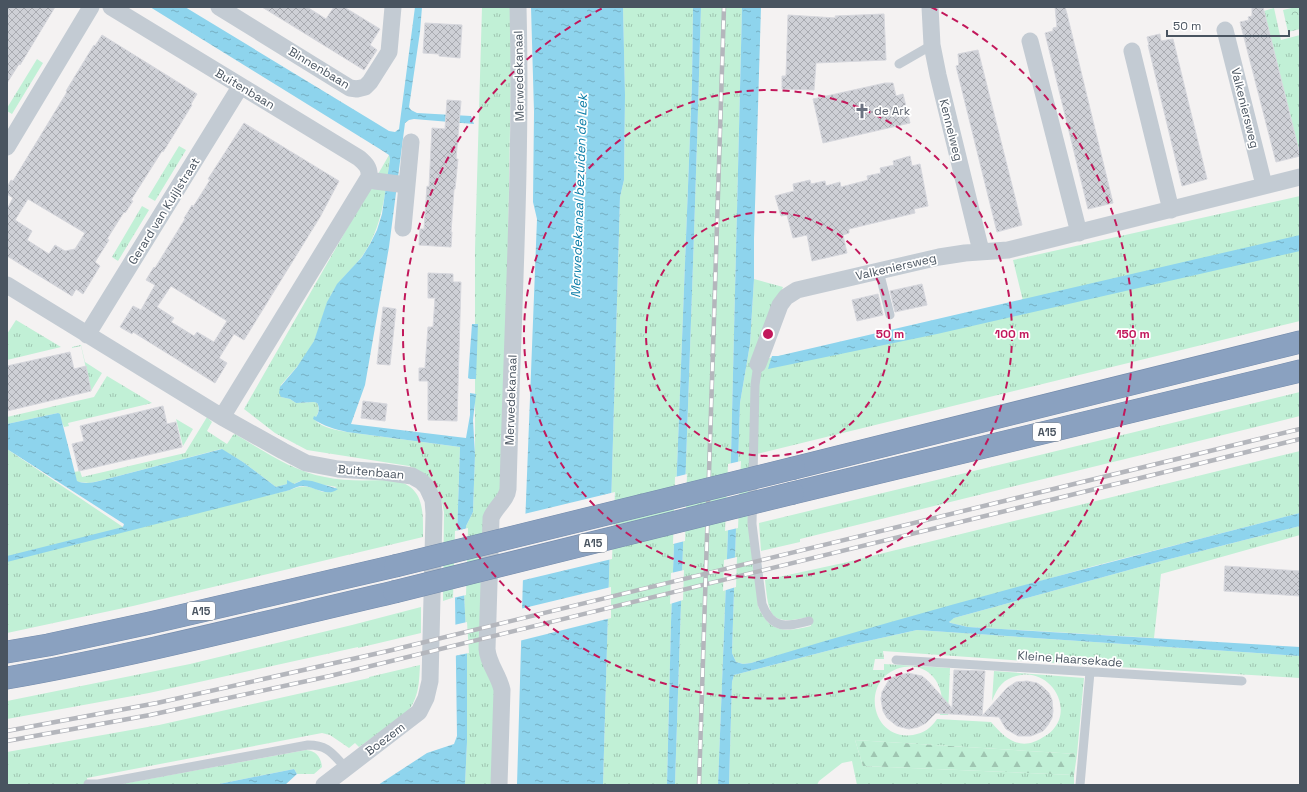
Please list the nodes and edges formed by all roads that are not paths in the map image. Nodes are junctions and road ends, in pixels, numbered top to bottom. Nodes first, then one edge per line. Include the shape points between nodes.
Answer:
1 (91, 7) edge
2 (111, 7) edge
3 (219, 7) edge
4 (393, 7) edge
5 (518, 7) edge
6 (930, 7) edge
7 (1225, 30) dead end
8 (1030, 41) dead end
9 (932, 44) junction
10 (1132, 51) dead end
11 (899, 64) dead end
12 (240, 87) junction
13 (411, 142) dead end
14 (7, 147) edge
15 (1300, 177) edge
16 (374, 180) junction
17 (404, 185) junction
18 (1264, 186) junction
19 (1171, 210) junction
20 (404, 228) dead end
21 (1079, 233) junction
22 (982, 252) junction
23 (879, 270) junction
24 (7, 285) edge
25 (890, 315) dead end
26 (87, 335) junction
27 (1300, 342) edge
28 (758, 364) joint
29 (1300, 370) edge
30 (222, 417) junction
31 (809, 621) dead end
32 (7, 652) edge
33 (896, 660) dead end
34 (1090, 672) junction
35 (7, 678) edge
36 (430, 681) joint
37 (1242, 681) dead end
38 (346, 768) junction
39 (88, 784) dead end
40 (324, 785) edge
41 (499, 785) edge
42 (1080, 785) edge

1 - 14 street
2 - 12 street, Buitenbaan
3 - 4 street, Binnenbaan via 350,88 357,89 365,87 370,82 389,52
5 - 41 street, Merwedekanaal via 519,140 508,489 491,518 487,648 488,657 502,690
6 - 9 street, Kennelweg
7 - 18 street, Valkeniersweg
8 - 21 street
9 - 11 lane
9 - 22 street, Kennelweg via 939,82
10 - 19 street
12 - 16 street, Buitenbaan via 359,158 365,163
12 - 26 street, Gerard van Kuijlstraat
13 - 17 street
15 - 18 street, Valkeniersweg
16 - 17 street
16 - 30 street
17 - 20 street
18 - 19 street, Valkeniersweg
19 - 21 street, Valkeniersweg
21 - 22 street, Valkeniersweg via 1008,250
22 - 23 street, Valkeniersweg via 939,257
23 - 25 lane
23 - 28 street, Valkeniersweg via 797,290 786,297 780,305
24 - 26 street, Buitenbaan
26 - 30 street, Buitenbaan
27 - 32 highway, A15, bridge via 395,566 150,623
28 - 31 lane via 755,385 752,524 762,604 766,613 779,625 788,626
29 - 35 highway, A15, bridge via 394,592 158,648
30 - 36 street, Buitenbaan via 306,463 338,469 412,476 427,487 433,500 434,514
33 - 34 lane, Kleine Haarsekade
34 - 37 lane, Kleine Haarsekade
34 - 42 lane
36 - 38 street, Boezem via 419,712
38 - 39 lane via 327,749 320,745 308,745
38 - 40 street, Boezem

